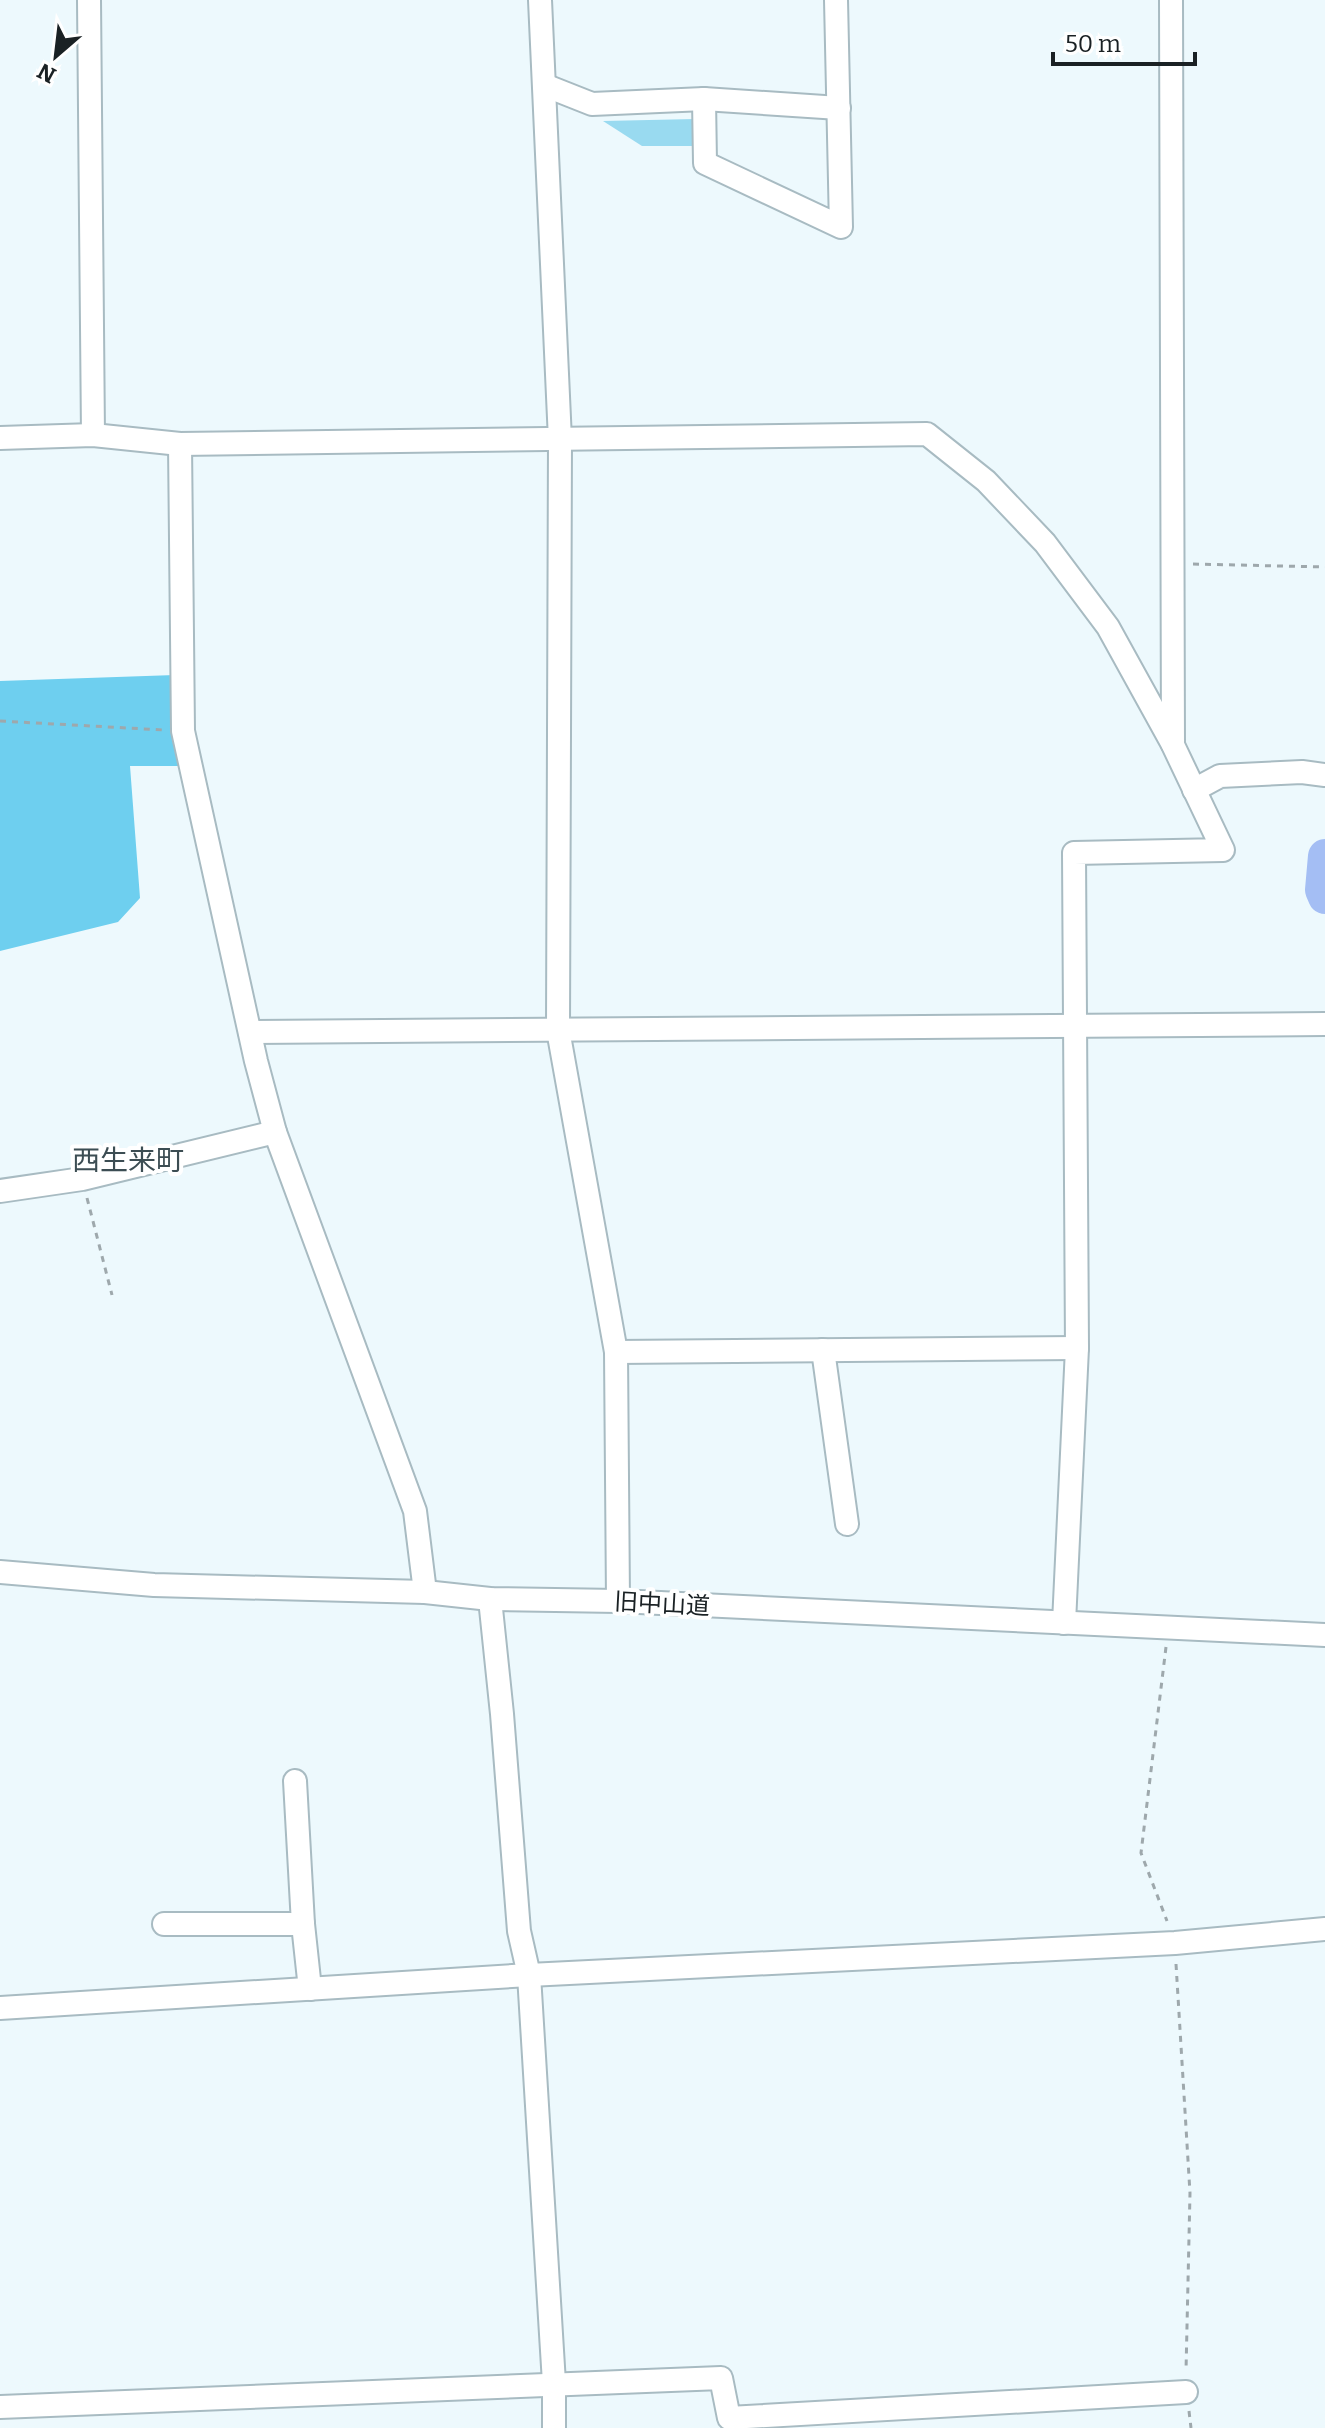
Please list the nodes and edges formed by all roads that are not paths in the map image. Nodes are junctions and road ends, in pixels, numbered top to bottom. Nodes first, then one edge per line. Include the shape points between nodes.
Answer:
1 (89, 0) edge
2 (540, 0) edge
3 (836, 0) edge
4 (1171, 0) edge
5 (544, 85) junction
6 (704, 99) junction
7 (839, 108) junction
8 (93, 435) junction
9 (0, 438) edge
10 (560, 440) junction
11 (180, 444) junction
12 (1173, 745) junction
13 (1325, 775) edge
14 (1194, 790) junction
15 (1325, 1024) edge
16 (1075, 1025) junction
17 (558, 1030) junction
18 (250, 1032) junction
19 (275, 1132) junction
20 (0, 1191) edge
21 (1077, 1348) junction
22 (823, 1350) junction
23 (616, 1352) junction
24 (847, 1524) dead end
25 (0, 1572) edge
26 (425, 1592) junction
27 (490, 1599) junction
28 (618, 1601) junction
29 (1064, 1623) junction
30 (1325, 1635) edge
31 (295, 1781) dead end
32 (164, 1924) dead end
33 (303, 1924) junction
34 (1325, 1929) edge
35 (529, 1975) junction
36 (310, 1989) junction
37 (0, 2008) edge
38 (554, 2383) junction
39 (1186, 2392) road end
40 (0, 2407) edge
41 (554, 2428) edge

1 - 8 street
2 - 5 street
3 - 7 street
4 - 12 street
5 - 6 street via 592,104
5 - 10 street
6 - 7 street
6 - 7 street via 705,163 841,227
8 - 9 street
8 - 11 street
10 - 11 street
10 - 12 street via 927,434 986,481 1045,543 1108,627
10 - 17 street
11 - 18 street via 183,731
12 - 14 street
13 - 14 street via 1220,776
14 - 16 street via 1223,850 1074,853
15 - 16 street
16 - 17 street
16 - 21 street
17 - 18 street
17 - 23 street
18 - 19 street
19 - 20 street via 82,1179
19 - 26 street via 415,1511
21 - 22 street
21 - 29 street
22 - 23 street
22 - 24 street
23 - 28 street
25 - 26 street, 旧中山道 via 154,1585
26 - 27 street, 旧中山道
27 - 28 street, 旧中山道
27 - 35 street via 519,1931
28 - 29 street, 旧中山道
29 - 30 street, 旧中山道
31 - 33 street
32 - 33 street
33 - 36 street
34 - 35 street via 1175,1943
35 - 36 street
35 - 38 street
36 - 37 street
38 - 39 street via 721,2378 729,2418
38 - 40 street
38 - 41 street

